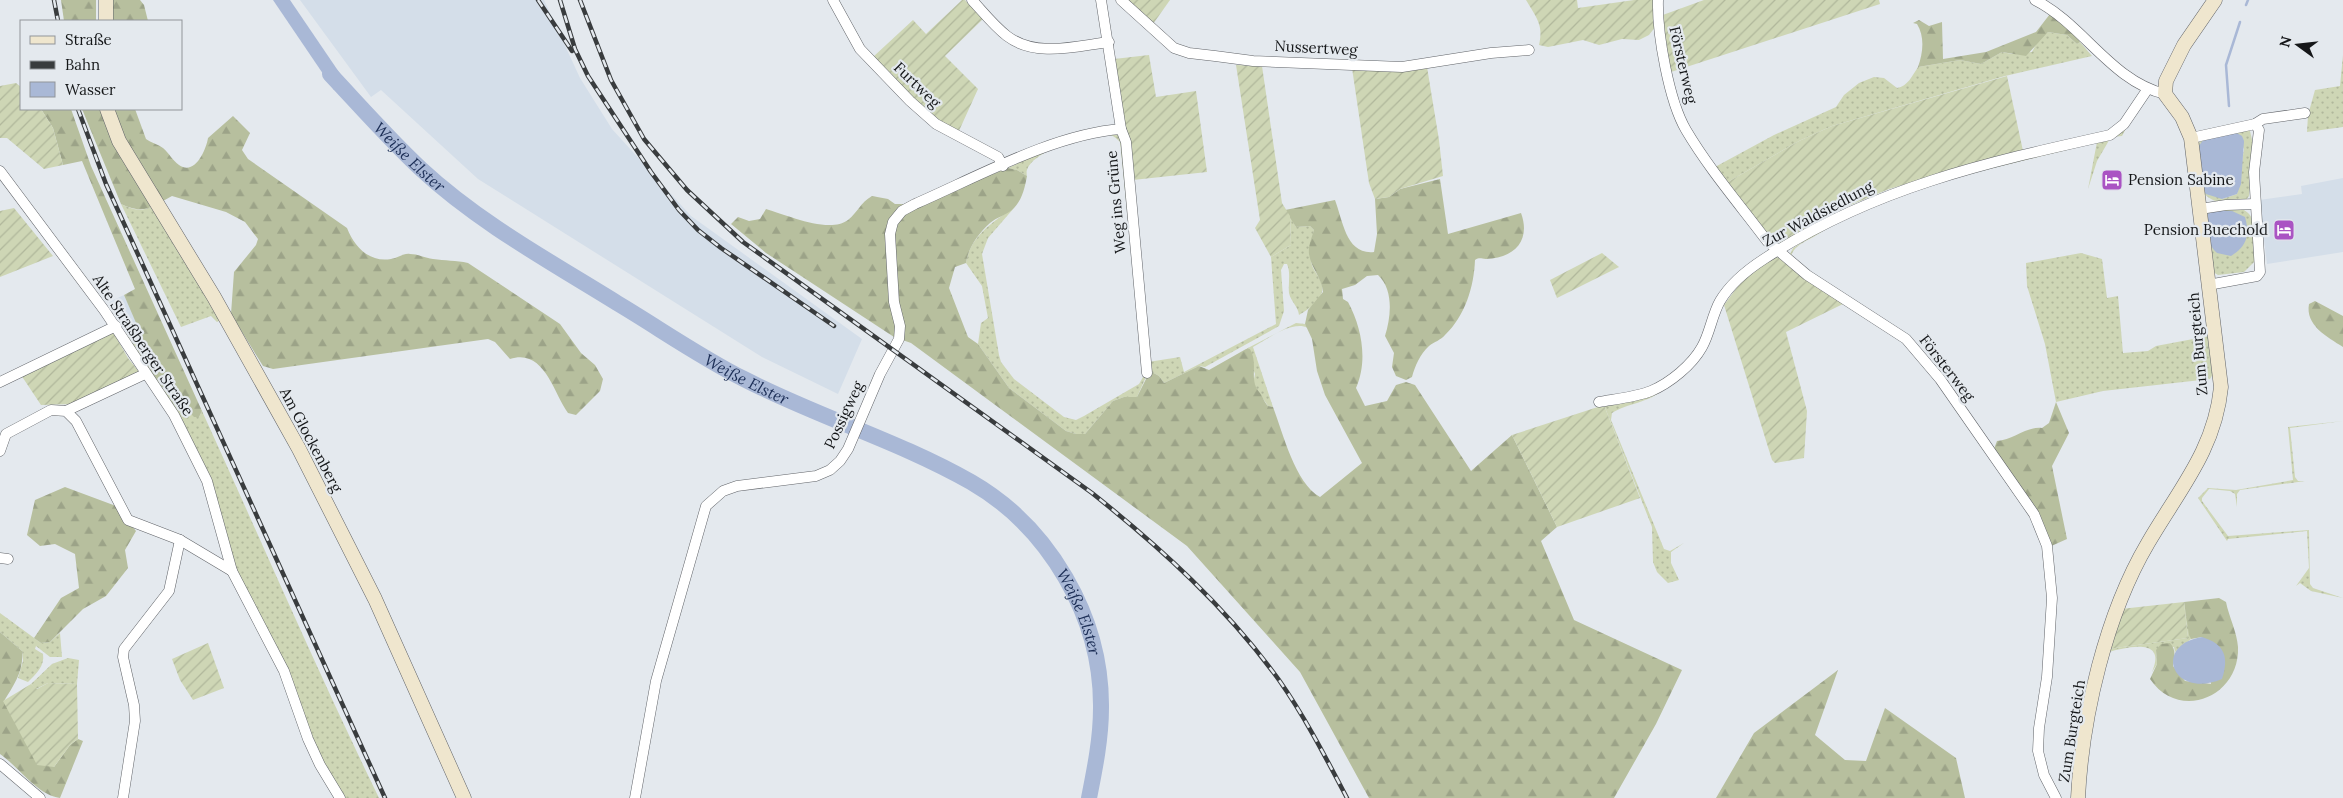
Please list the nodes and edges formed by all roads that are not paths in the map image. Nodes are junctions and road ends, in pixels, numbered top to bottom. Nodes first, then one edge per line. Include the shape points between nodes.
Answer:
1 (106, 0) edge
2 (833, 0) edge
3 (972, 0) edge
4 (1101, 0) edge
5 (1121, 0) edge
6 (1658, 0) edge
7 (2035, 0) edge
8 (2215, 0) edge
9 (106, 20) edge
10 (1109, 42) junction
11 (1529, 50) dead end
12 (2147, 90) junction
13 (2165, 94) junction
14 (107, 110) edge
15 (2305, 113) dead end
16 (2255, 124) junction
17 (1120, 129) junction
18 (2191, 138) junction
19 (1003, 166) junction
20 (0, 171) edge
21 (2255, 204) junction
22 (2200, 209) junction
23 (1778, 252) junction
24 (2208, 285) junction
25 (116, 326) junction
26 (1147, 373) dead end
27 (145, 374) junction
28 (0, 382) edge
29 (1599, 402) dead end
30 (66, 411) junction
31 (0, 451) edge
32 (180, 540) junction
33 (232, 571) junction
34 (0, 764) edge
35 (40, 798) edge
36 (123, 798) edge
37 (340, 798) edge
38 (464, 798) edge
39 (634, 798) edge
40 (2056, 798) edge
41 (2078, 798) edge

1 - 9 street
2 - 19 street, Furtweg via 860,49 910,101 936,124 998,157
3 - 10 street via 1008,37 1028,46 1051,48
4 - 10 street, Weg ins Grüne
5 - 11 street, Nussertweg via 1174,48 1253,61 1402,67
6 - 23 street, Försterweg via 1660,35 1672,91 1685,129
7 - 12 street via 2054,10 2103,57
8 - 13 street via 2172,66
10 - 17 street, Weg ins Grüne
12 - 13 street
12 - 23 street, Zur Waldsiedlung via 2124,124 2110,135 1989,163 1894,192 1835,218
13 - 18 street, Zum Burgteich via 2182,117
14 - 38 street, Am Glockenberg via 119,141 214,297 299,449 375,599
15 - 16 street via 2263,119
16 - 18 street
16 - 21 street via 2260,130 2254,172
17 - 19 street, Possigweg via 1094,131 1056,143
17 - 26 street, Weg ins Grüne via 1126,142 1132,189
18 - 22 street, Zum Burgteich
19 - 39 street, Possigweg via 915,204 902,211 893,222 889,250 899,339 840,461 816,476 737,486 723,491 706,506 656,680
20 - 25 street, Alte Straßberger Straße
21 - 22 street
21 - 24 street via 2260,272 2257,276
22 - 24 street, Zum Burgteich
23 - 29 street, Zur Waldsiedlung via 1746,272 1720,302 1702,347 1692,361 1651,391
23 - 40 street, Försterweg via 1807,275 1906,339 1940,379 2034,514 2046,546 2052,598 2038,751 2044,775
24 - 41 street, Zum Burgteich via 2221,387 2217,417 2184,488 2147,543 2117,603 2094,689
25 - 27 street, Alte Straßberger Straße
25 - 28 street
27 - 30 street
27 - 33 street, Alte Straßberger Straße via 174,415 207,481
30 - 31 street via 52,410 6,434
30 - 32 street via 76,421 124,516
32 - 33 street
32 - 36 street via 169,591 124,649 135,721
33 - 37 street, Alte Straßberger Straße via 284,671 308,739
34 - 35 street

